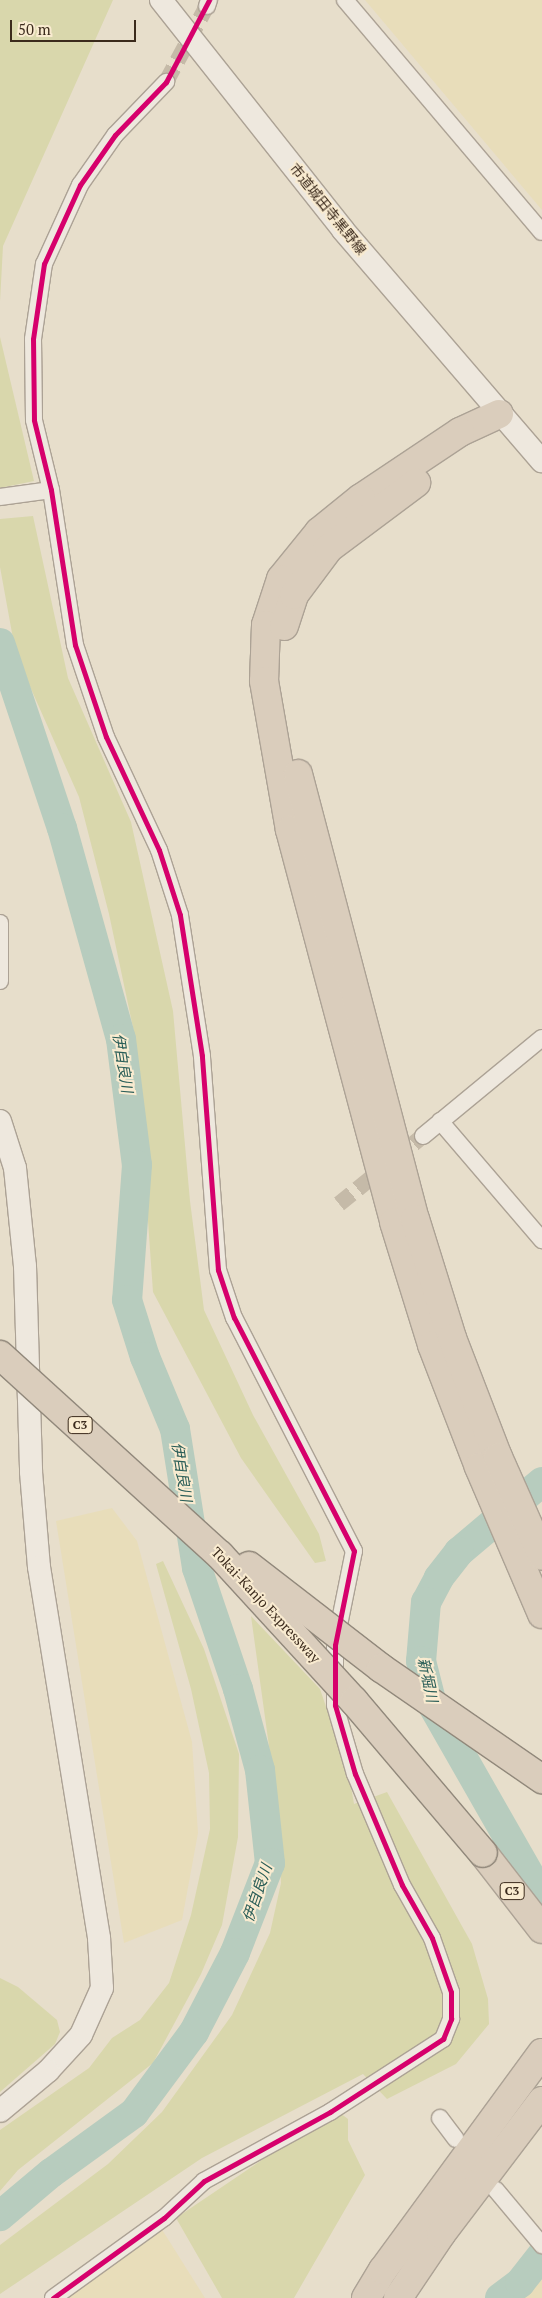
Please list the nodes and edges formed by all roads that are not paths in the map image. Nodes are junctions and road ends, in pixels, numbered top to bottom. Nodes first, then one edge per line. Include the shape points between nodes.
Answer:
1 (161, 0) edge
2 (345, 0) edge
3 (166, 82) tunnel mouth
4 (542, 232) edge
5 (499, 414) junction
6 (542, 461) edge
7 (44, 491) junction
8 (0, 498) edge
9 (0, 923) edge
10 (0, 981) edge
11 (542, 1038) edge
12 (0, 1121) edge
13 (440, 1122) junction
14 (422, 1136) tunnel mouth
15 (542, 1240) edge
16 (0, 1355) edge
17 (159, 1497) junction
18 (530, 1548) edge
19 (542, 1614) edge
20 (542, 1779) edge
21 (542, 1929) edge
22 (542, 2053) edge
23 (542, 2102) edge
24 (0, 2111) edge
25 (440, 2118) dead end
26 (456, 2140) dead end
27 (496, 2190) dead end
28 (542, 2245) edge
29 (53, 2298) edge
30 (366, 2298) edge
31 (398, 2298) edge

1 - 5 street, 市道城田寺黒野線 via 344,230
2 - 4 street
3 - 7 street via 115,135 80,185 44,264 34,339 34,420
5 - 6 street, 市道城田寺黒野線
5 - 18 highway via 460,432 361,498 319,532 281,579 266,624 264,680 290,830 394,1222 432,1345
7 - 8 street
7 - 29 street via 75,645 106,737 159,850 180,915 202,1056 218,1270 234,1318 354,1551 335,1645 334,1705 355,1774 402,1885 432,1938 451,1992 451,2019 443,2039 330,2112 204,2181 164,2218
9 - 10 street
11 - 13 street
12 - 24 street via 14,1168 25,1266 31,1472 38,1567 99,1938 102,1988 82,2035 48,2071
13 - 14 street
13 - 15 street
16 - 17 highway, Tokai-Kanjo Expressway / C3, bridge
17 - 20 highway, bridge via 381,1668
17 - 21 highway, Tokai-Kanjo Expressway / C3, bridge via 232,1568 354,1701 434,1794
18 - 19 highway
22 - 30 highway via 410,2232
23 - 31 highway via 440,2234
25 - 26 street
27 - 28 street

